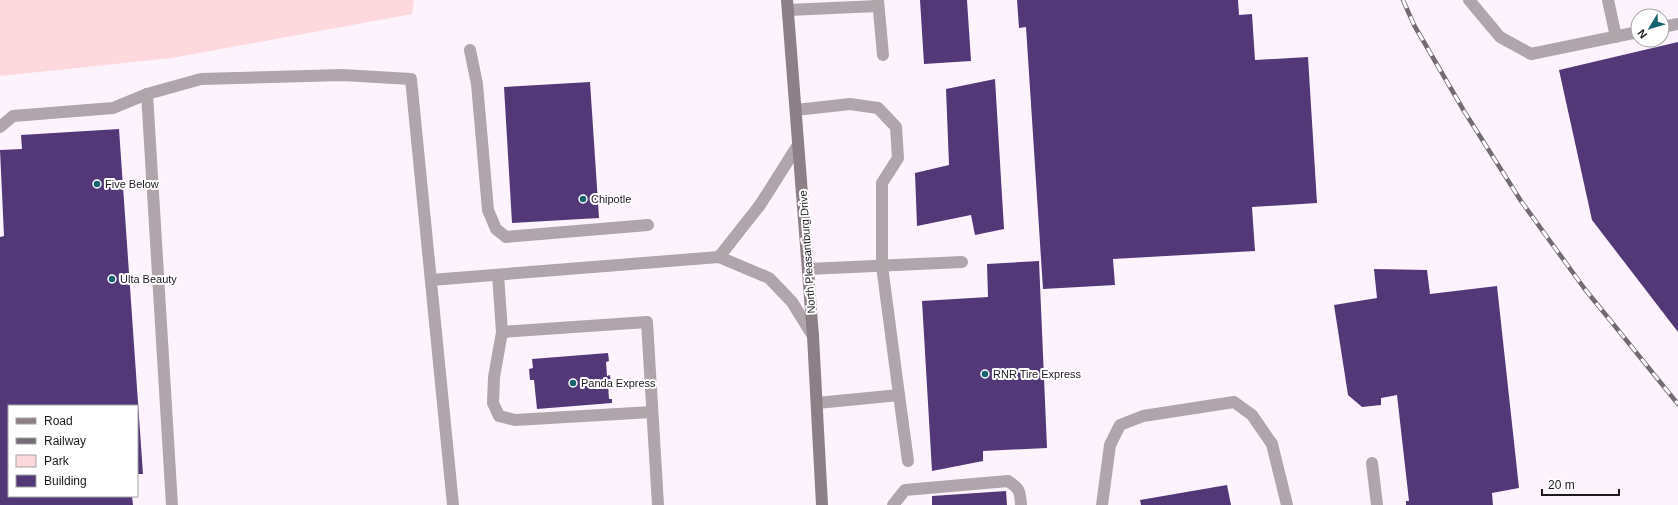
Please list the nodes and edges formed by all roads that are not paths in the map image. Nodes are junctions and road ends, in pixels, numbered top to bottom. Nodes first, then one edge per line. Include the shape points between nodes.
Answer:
1 (1468, 0) edge
2 (1608, 0) edge
3 (878, 3) edge
4 (788, 5) edge
5 (1630, 34) edge
6 (1616, 37) junction
7 (470, 50) dead end
8 (884, 55) dead end
9 (147, 94) junction
10 (796, 110) junction
11 (0, 127) edge
12 (798, 145) junction
13 (648, 225) dead end
14 (719, 257) junction
15 (962, 262) dead end
16 (882, 266) junction
17 (808, 269) junction
18 (498, 275) junction
19 (431, 280) junction
20 (502, 332) junction
21 (813, 336) junction
22 (898, 395) junction
23 (817, 403) junction
24 (652, 412) junction
25 (908, 461) dead end
26 (1372, 463) dead end
27 (172, 505) edge
28 (453, 505) edge
29 (658, 505) edge
30 (822, 505) edge
31 (894, 505) edge
32 (1020, 505) edge
33 (1102, 505) edge
34 (1287, 505) edge
35 (1377, 505) edge

1 - 6 lane via 1500,37 1531,54
2 - 6 lane
3 - 4 lane
3 - 8 lane
4 - 10 main road, North Pleasantburg Drive
5 - 6 lane
7 - 13 lane via 477,84 488,210 496,229 506,236
9 - 11 lane via 113,108 13,116
9 - 19 lane via 201,79 342,76 410,79
9 - 27 lane
10 - 12 main road, North Pleasantburg Drive
10 - 16 lane via 850,104 878,108 896,127 898,158 882,183
12 - 14 lane via 760,204
12 - 17 main road, North Pleasantburg Drive
14 - 18 lane
14 - 21 lane via 769,278 792,302
15 - 16 lane
16 - 17 lane
16 - 22 lane
17 - 21 main road, North Pleasantburg Drive
18 - 19 lane
18 - 20 lane
19 - 28 lane
20 - 24 lane via 647,322
20 - 24 lane via 494,377 493,403 499,416 515,420
21 - 23 main road, North Pleasantburg Drive
22 - 23 lane
22 - 25 lane
23 - 30 main road, North Pleasantburg Drive
24 - 29 lane
26 - 35 lane
31 - 32 lane via 905,490 1008,481 1020,491
33 - 34 lane via 1110,445 1120,425 1143,416 1234,402 1252,415 1272,444

